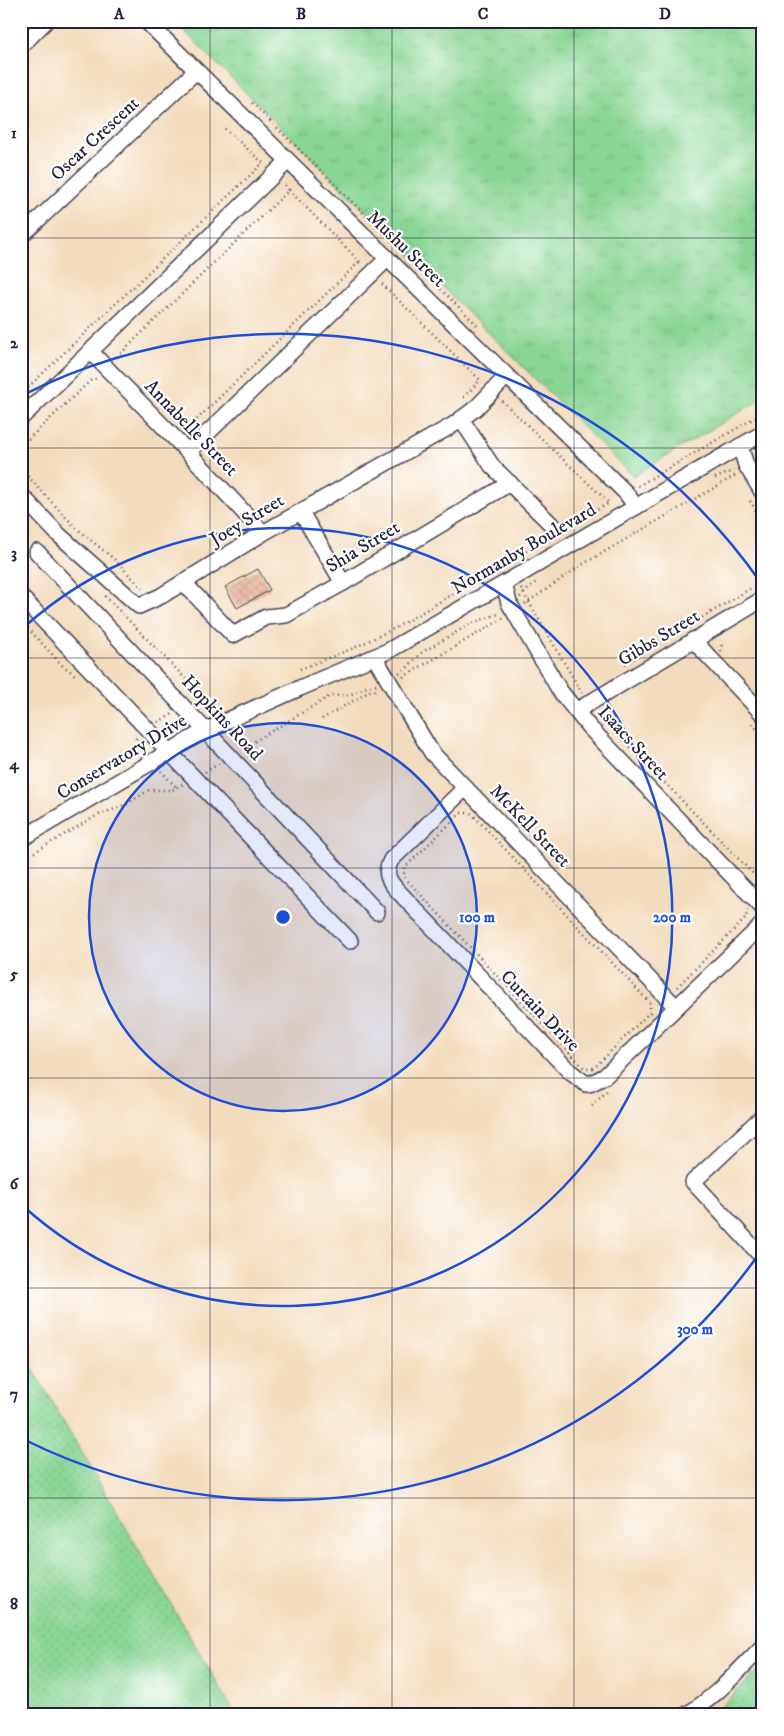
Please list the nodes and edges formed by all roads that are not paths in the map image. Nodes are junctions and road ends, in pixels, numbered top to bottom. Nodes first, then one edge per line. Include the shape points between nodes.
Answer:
1 (46, 21) edge
2 (146, 21) edge
3 (21, 46) edge
4 (196, 71) junction
5 (288, 161) junction
6 (21, 236) edge
7 (387, 259) junction
8 (90, 351) junction
9 (507, 376) junction
10 (21, 418) edge
11 (461, 418) junction
12 (763, 433) edge
13 (740, 446) junction
14 (188, 452) junction
15 (510, 484) junction
16 (763, 493) edge
17 (21, 495) edge
18 (636, 507) junction
19 (301, 512) junction
20 (556, 532) road end
21 (263, 533) junction
22 (37, 552) dead end
23 (183, 582) junction
24 (343, 583) junction
25 (504, 584) junction
26 (21, 597) edge
27 (763, 599) edge
28 (693, 640) junction
29 (375, 658) junction
30 (300, 688) joint
31 (576, 711) junction
32 (756, 718) edge
33 (206, 730) junction
34 (170, 752) junction
35 (466, 788) junction
36 (21, 840) edge
37 (763, 908) edge
38 (377, 912) dead end
39 (763, 924) edge
40 (350, 941) dead end
41 (682, 1002) junction
42 (763, 1116) edge
43 (763, 1258) edge
44 (763, 1646) edge
45 (686, 1715) edge

1 - 3 street
2 - 4 street, Mushu Street
4 - 5 street, Mushu Street
4 - 6 street, Oscar Crescent
5 - 7 street, Mushu Street
5 - 8 street
7 - 9 street, Mushu Street
7 - 14 street
8 - 10 street
8 - 14 street, Annabelle Street
9 - 11 street, Joey Street via 476,408
9 - 18 street, Mushu Street via 633,487
11 - 15 street via 492,466
11 - 19 street, Joey Street
12 - 13 street, Normanby Boulevard
13 - 16 street via 747,466
13 - 18 street, Normanby Boulevard
14 - 21 street, Annabelle Street
15 - 20 street
15 - 24 street, Shia Street
17 - 23 street, Joey Street via 59,535 139,606
18 - 25 street, Normanby Boulevard
19 - 21 street, Joey Street
19 - 24 street
21 - 23 street, Joey Street
22 - 33 street, Hopkins Road
23 - 24 street, Shia Street via 233,634 266,617 286,614
25 - 29 street, Normanby Boulevard
25 - 31 street, Isaacs Street via 509,603 560,691
26 - 34 street
27 - 28 street, Gibbs Street
28 - 31 street, Gibbs Street
28 - 32 street
29 - 30 street, Normanby Boulevard
29 - 35 street, McKell Street via 432,753
30 - 33 street, Conservatory Drive
31 - 37 street, Isaacs Street
33 - 34 street, Conservatory Drive
33 - 38 street, Hopkins Road
34 - 36 street, Conservatory Drive
34 - 40 street
35 - 41 street, McKell Street
35 - 41 street, Curtain Drive via 386,872 388,878 569,1070 586,1084 605,1076
39 - 41 street, Curtain Drive
42 - 43 street via 692,1182
44 - 45 street via 713,1695

